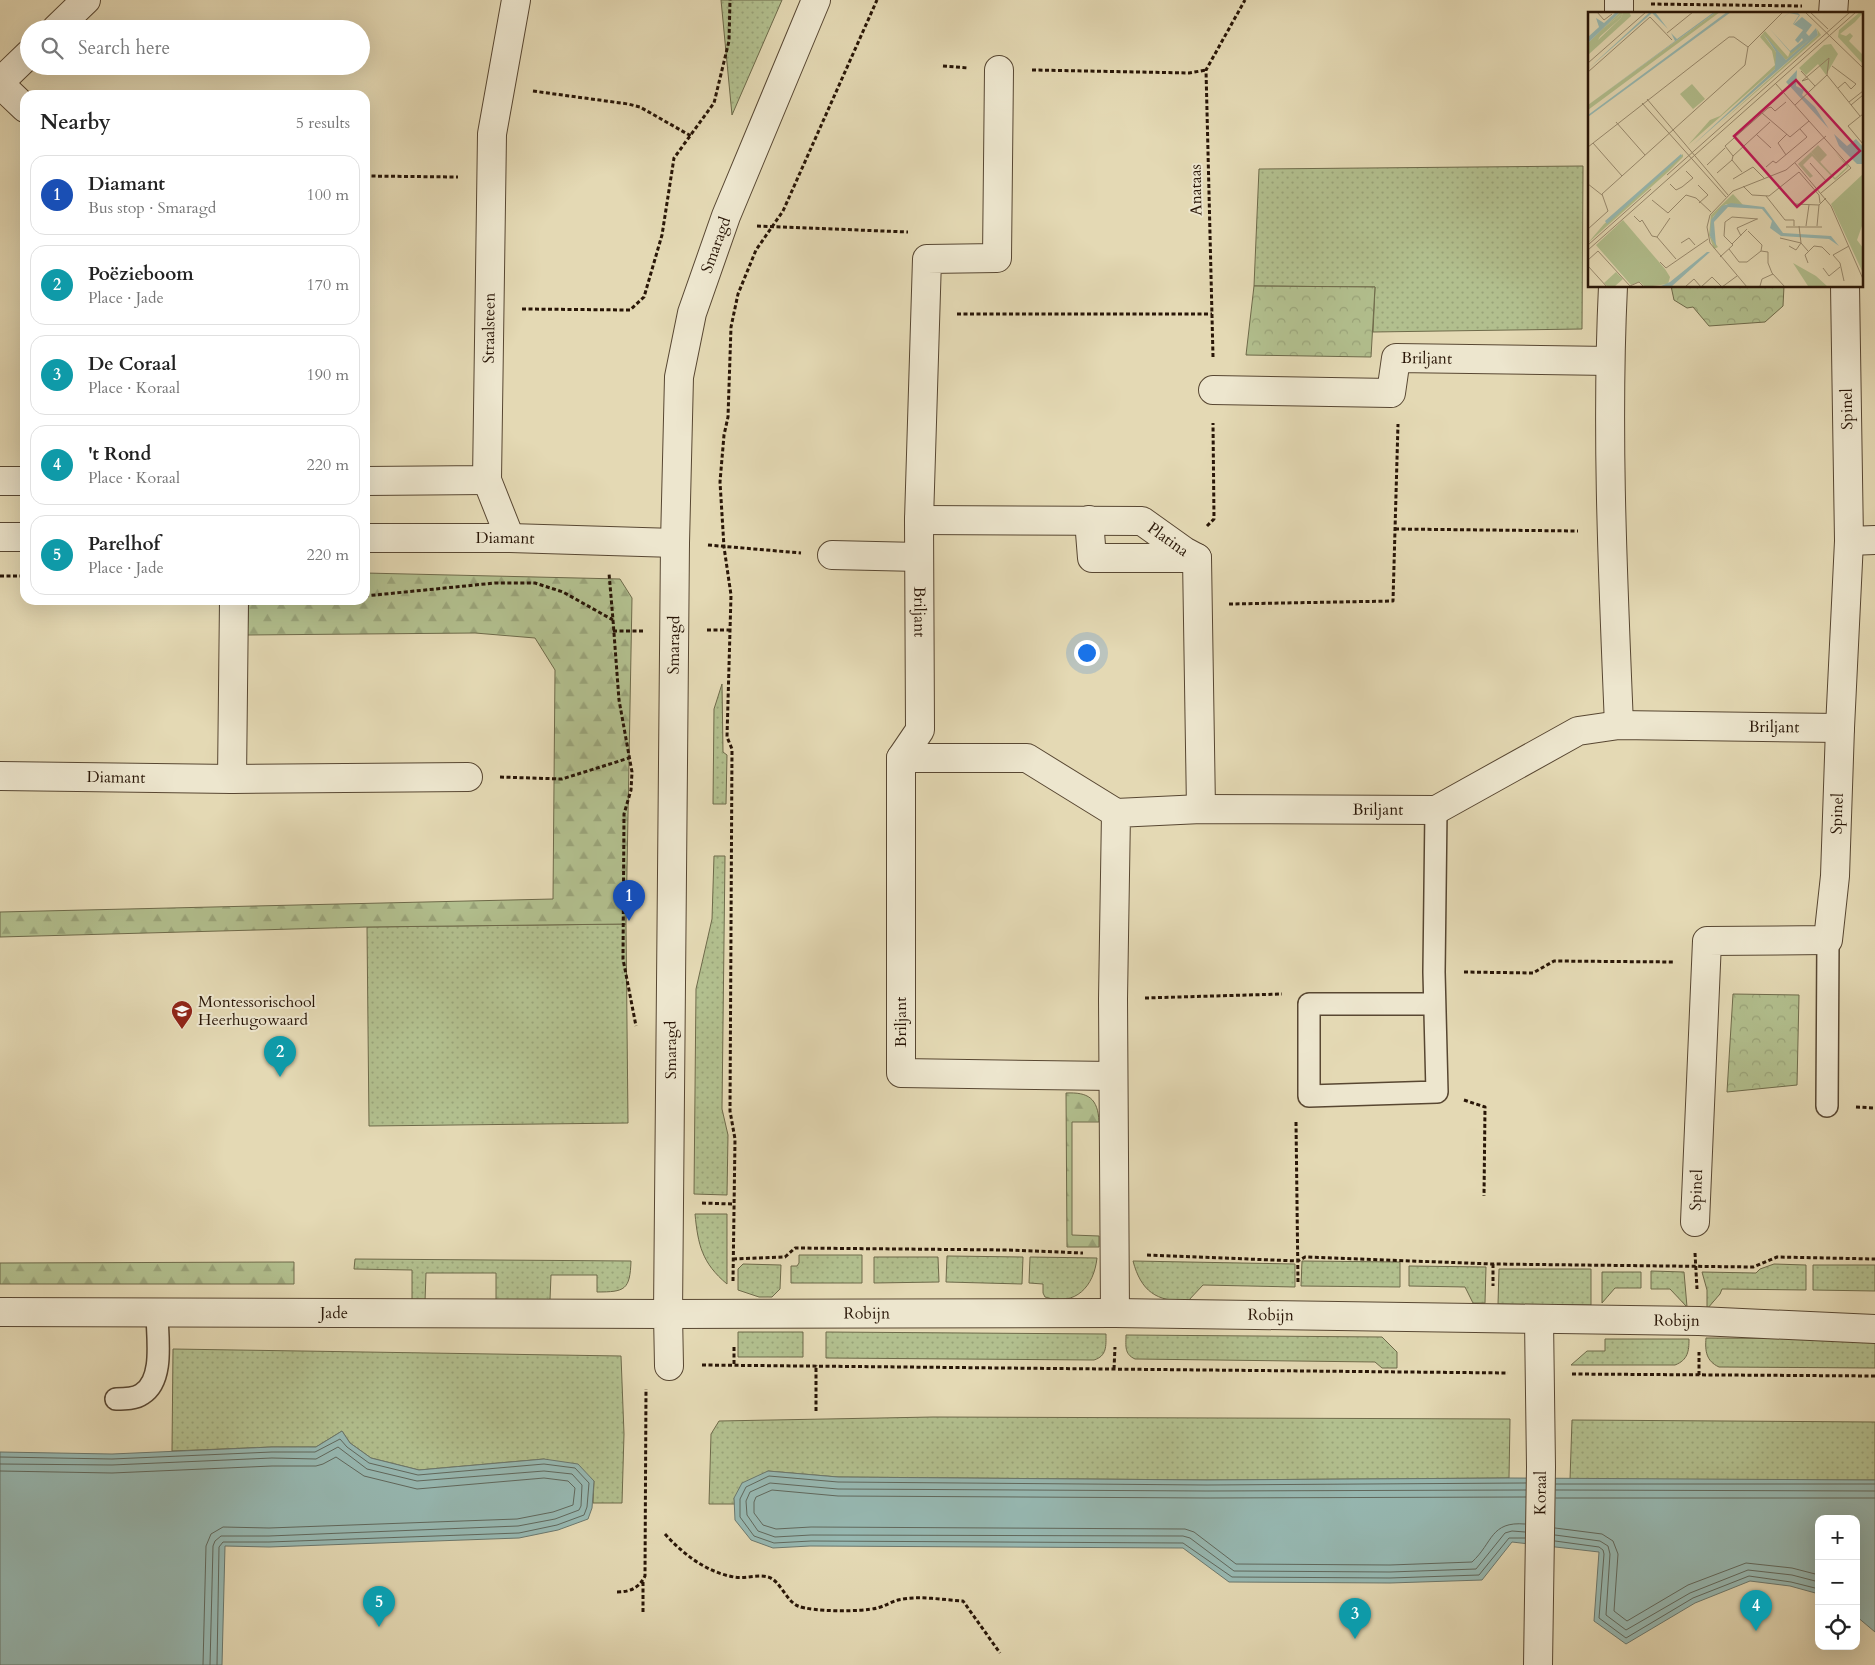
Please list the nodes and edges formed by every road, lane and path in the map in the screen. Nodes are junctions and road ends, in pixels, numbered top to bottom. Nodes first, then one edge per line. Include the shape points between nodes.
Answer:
1 (86, 0) edge
2 (516, 0) edge
3 (730, 0) edge
4 (816, 0) edge
5 (877, 0) edge
6 (1245, 0) edge
7 (1619, 6) edge
8 (1833, 7) edge
9 (65, 20) edge
10 (20, 63) edge
11 (942, 66) dead end
12 (999, 70) junction
13 (1206, 70) junction
14 (0, 83) edge
15 (500, 87) junction
16 (20, 103) edge
17 (691, 136) junction
18 (370, 176) edge
19 (491, 177) junction
20 (723, 225) junction
21 (773, 227) junction
22 (927, 259) junction
23 (1613, 288) edge
24 (1845, 288) edge
25 (490, 309) junction
26 (1212, 314) junction
27 (924, 316) junction
28 (1610, 361) junction
29 (1213, 390) junction
30 (1392, 393) junction
31 (370, 480) edge
32 (488, 480) junction
33 (0, 481) edge
34 (20, 481) edge
35 (919, 520) junction
36 (1089, 520) junction
37 (1394, 529) junction
38 (1611, 534) junction
39 (0, 537) edge
40 (20, 537) edge
41 (370, 538) edge
42 (510, 538) junction
43 (609, 540) junction
44 (1862, 540) edge
45 (675, 542) junction
46 (724, 547) junction
47 (1190, 554) junction
48 (832, 555) joint
49 (919, 557) junction
50 (0, 576) edge
51 (20, 576) edge
52 (370, 596) edge
53 (1197, 604) junction
54 (234, 605) edge
55 (612, 620) junction
56 (1619, 725) junction
57 (1840, 728) junction
58 (629, 758) junction
59 (901, 758) junction
60 (0, 776) edge
61 (468, 777) joint
62 (232, 779) junction
63 (1201, 809) junction
64 (1436, 810) junction
65 (1116, 812) junction
66 (1828, 940) junction
67 (1705, 962) junction
68 (1434, 972) junction
69 (1113, 999) junction
70 (1308, 1004) junction
71 (1434, 1004) junction
72 (637, 1030) dead end
73 (1113, 1076) junction
74 (1437, 1092) junction
75 (1309, 1096) junction
76 (1827, 1106) dead end
77 (1484, 1196) dead end
78 (694, 1202) dead end
79 (733, 1204) junction
80 (1695, 1222) joint
81 (1116, 1254) junction
82 (733, 1259) junction
83 (1875, 1259) edge
84 (1298, 1261) junction
85 (1696, 1266) junction
86 (0, 1312) edge
87 (157, 1313) junction
88 (668, 1314) junction
89 (734, 1314) junction
90 (1116, 1314) junction
91 (1298, 1316) junction
92 (1538, 1320) junction
93 (1699, 1322) junction
94 (1875, 1329) edge
95 (734, 1364) junction
96 (816, 1365) junction
97 (669, 1366) joint
98 (1540, 1374) junction
99 (1875, 1376) edge
100 (646, 1385) dead end
101 (116, 1399) dead end
102 (816, 1412) dead end
103 (665, 1534) dead end
104 (643, 1581) junction
105 (617, 1592) dead end
106 (643, 1613) dead end
107 (1000, 1652) dead end
108 (1538, 1665) edge

1 - 9 street
2 - 15 street, Straalsteen
3 - 17 path via 729,41 714,102
4 - 20 street, Smaragd
5 - 21 path
6 - 13 path
7 - 8 path
10 - 14 street
11 - 12 path
12 - 13 path via 1189,73
12 - 22 street via 998,258
13 - 26 path, Anataas
14 - 16 street
15 - 17 path via 640,107
15 - 19 street, Straalsteen via 492,134
17 - 25 path via 674,158 662,235 644,297 630,310
18 - 19 path
19 - 25 street, Straalsteen
20 - 21 path
20 - 45 street, Smaragd via 692,313 679,377
21 - 22 path via 908,232
21 - 46 path via 756,250 738,294 732,327 728,418 720,482
22 - 27 street, Briljant
23 - 28 street
24 - 44 street, Spinel
25 - 32 street, Straalsteen
26 - 27 path
26 - 29 path, Anataas
27 - 35 street, Briljant
28 - 30 street, Briljant via 1396,358
28 - 38 street
29 - 30 street
29 - 47 path, Anataas via 1214,519
30 - 37 path via 1399,406
31 - 32 street
32 - 42 street, Straalsteen
33 - 34 street
35 - 36 street, Platina
35 - 49 street, Briljant
36 - 47 street, Platina via 1142,521
36 - 47 street via 1092,558
37 - 38 path
37 - 53 path via 1393,601
38 - 56 street
39 - 40 street
41 - 42 street, Diamant
42 - 43 street, Diamant
43 - 45 street, Diamant
43 - 55 path
44 - 57 street, Spinel
45 - 46 path
45 - 88 street, Smaragd
46 - 48 path
46 - 79 path via 731,595 727,737 732,749 730,1111 735,1139
47 - 53 street, Platina
48 - 49 street
49 - 59 street, Briljant via 920,730
50 - 51 path
52 - 55 path via 495,583 535,583 563,592
53 - 63 street, Platina
54 - 62 street
55 - 58 path via 619,700
56 - 57 street, Briljant
56 - 64 street, Briljant via 1578,731
57 - 66 street, Spinel via 1835,876
58 - 61 path via 562,779
58 - 72 path via 632,772 624,814 623,959
59 - 65 street via 1027,758
59 - 73 street, Briljant via 901,1074
60 - 62 street, Diamant
61 - 62 street, Diamant
63 - 64 street, Briljant
63 - 65 street, Briljant
64 - 68 lane
65 - 69 street
66 - 67 street, Spinel via 1708,941
66 - 76 lane
67 - 68 path via 1554,961 1533,973
67 - 80 street, Spinel
68 - 71 lane
69 - 70 path via 1295,993
69 - 73 street
70 - 71 lane
70 - 75 lane
71 - 74 lane
73 - 81 street
74 - 75 lane
74 - 77 path via 1486,1107
75 - 84 path via 1296,1107
78 - 79 path
79 - 82 path
80 - 85 path
81 - 82 path via 795,1248 785,1257
81 - 84 path
81 - 90 street
82 - 89 path
83 - 85 path via 1777,1257 1753,1267
84 - 85 path via 1305,1257 1493,1264
84 - 91 path
85 - 93 path
86 - 87 street, Jade
87 - 88 street, Jade
87 - 101 lane via 156,1378 142,1394
88 - 89 street, Robijn
88 - 97 street, Smaragd
89 - 90 street, Robijn
89 - 95 path
90 - 91 street, Robijn
91 - 92 street, Robijn
92 - 93 street, Robijn
92 - 98 street, Koraal
93 - 94 street, Robijn
95 - 96 path
95 - 97 path
96 - 98 path
96 - 102 path
98 - 99 path
98 - 108 street, Koraal
100 - 104 path via 646,1568
103 - 107 path via 677,1548 712,1570 735,1577 768,1577 774,1580 798,1606 834,1611 875,1609 898,1600 963,1601
104 - 105 path via 632,1590
104 - 106 path

